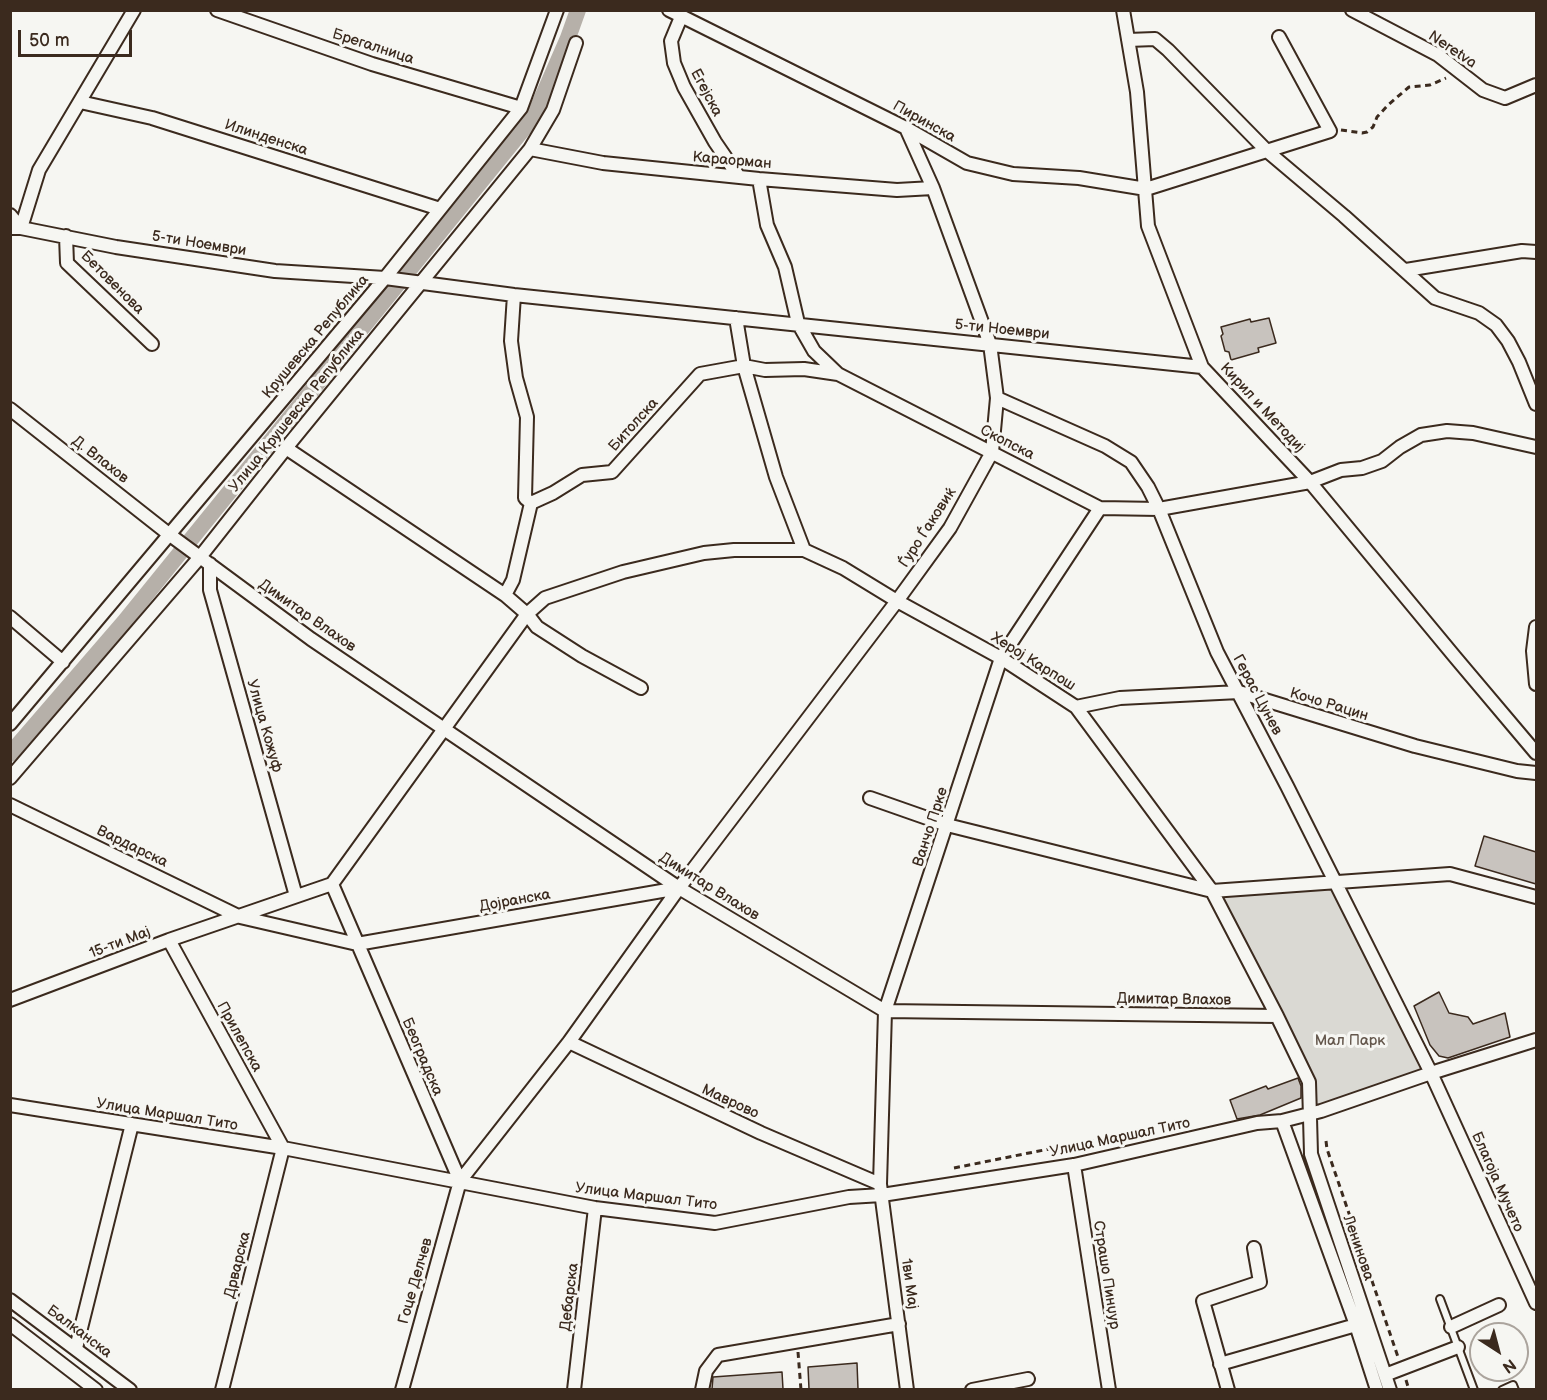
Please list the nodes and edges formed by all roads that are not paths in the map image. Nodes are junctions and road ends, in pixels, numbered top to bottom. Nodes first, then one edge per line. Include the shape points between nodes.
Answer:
1 (134, 10) edge
2 (217, 10) edge
3 (557, 10) edge
4 (669, 10) edge
5 (1123, 10) edge
6 (1352, 10) edge
7 (681, 17) junction
8 (1279, 37) dead end
9 (1128, 40) junction
10 (576, 43) dead end
11 (1536, 85) edge
12 (80, 102) junction
13 (521, 108) junction
14 (906, 128) junction
15 (530, 149) junction
16 (1267, 151) junction
17 (739, 177) junction
18 (759, 179) junction
19 (933, 188) junction
20 (1146, 189) junction
21 (441, 209) junction
22 (10, 215) edge
23 (16, 228) edge
24 (66, 236) junction
25 (1536, 252) edge
26 (1406, 270) junction
27 (385, 278) junction
28 (421, 283) junction
29 (514, 295) junction
30 (736, 318) junction
31 (798, 323) junction
32 (152, 344) dead end
33 (990, 344) junction
34 (744, 366) junction
35 (1202, 367) junction
36 (838, 374) junction
37 (997, 398) junction
38 (1536, 404) edge
39 (10, 409) edge
40 (1536, 447) edge
41 (286, 448) junction
42 (992, 452) junction
43 (1310, 482) junction
44 (531, 503) junction
45 (1100, 508) junction
46 (1158, 509) junction
47 (170, 535) junction
48 (804, 550) junction
49 (205, 560) junction
50 (505, 595) junction
51 (897, 602) junction
52 (527, 614) junction
53 (10, 618) edge
54 (1536, 627) edge
55 (1001, 658) junction
56 (63, 662) junction
57 (1536, 684) edge
58 (641, 688) dead end
59 (1239, 692) junction
60 (1076, 706) junction
61 (10, 724) edge
62 (445, 728) junction
63 (1536, 753) edge
64 (1536, 773) edge
65 (10, 778) edge
66 (870, 798) dead end
67 (10, 805) edge
68 (947, 825) junction
69 (1336, 882) junction
70 (332, 884) junction
71 (679, 888) junction
72 (1212, 891) junction
73 (296, 896) junction
74 (1536, 897) edge
75 (240, 917) junction
76 (169, 940) junction
77 (357, 944) junction
78 (10, 1000) edge
79 (885, 1011) junction
80 (1277, 1016) junction
81 (1536, 1040) edge
82 (569, 1042) junction
83 (1431, 1072) junction
84 (10, 1105) edge
85 (1311, 1113) junction
86 (1282, 1121) junction
87 (132, 1124) junction
88 (283, 1148) junction
89 (1074, 1165) junction
90 (460, 1181) junction
91 (881, 1189) junction
92 (596, 1208) junction
93 (1254, 1248) dead end
94 (1440, 1299) dead end
95 (10, 1300) edge
96 (1536, 1303) edge
97 (1499, 1305) dead end
98 (10, 1324) edge
99 (900, 1324) junction
100 (1356, 1325) junction
101 (1451, 1327) junction
102 (1458, 1347) junction
103 (76, 1348) junction
104 (1220, 1364) junction
105 (1385, 1375) junction
106 (1028, 1379) dead end
107 (96, 1389) edge
108 (130, 1389) edge
109 (222, 1389) edge
110 (402, 1389) edge
111 (574, 1389) edge
112 (702, 1389) edge
113 (908, 1389) edge
114 (972, 1389) edge
115 (1109, 1389) edge
116 (1228, 1389) edge
117 (1377, 1389) edge
118 (1390, 1389) edge
119 (1474, 1389) edge
120 (1502, 1389) edge
121 (1515, 1389) edge

1 - 12 street
2 - 13 street, Брегалница via 372,64
3 - 13 street, Крушевска Република
4 - 7 street, Пиринска
5 - 9 street, Кирил и Методиј
6 - 11 street, Neretva via 1437,55 1483,90 1505,98
7 - 14 street, Пиринска
7 - 17 street, Егејска via 671,41 674,63 715,142
8 - 16 street, Пиринска via 1330,131
9 - 16 street via 1155,39
9 - 20 street, Кирил и Методиј
10 - 15 street, Улица Крушевска Република via 553,110
12 - 21 street, Илинденска via 152,118
12 - 23 street via 39,170
13 - 21 street, Крушевска Република
14 - 19 street, Ѓуро Ѓаковиќ
14 - 20 street, Пиринска via 967,163 1013,174 1079,178
15 - 17 street, Караорман via 603,163
15 - 28 street, Улица Крушевска Република
16 - 20 street, Пиринска
16 - 26 street
17 - 18 street, Караорман
18 - 19 street, Караорман via 897,190
18 - 31 street via 767,225 785,267
19 - 33 street, Ѓуро Ѓаковиќ
20 - 35 street, Кирил и Методиј via 1148,225
21 - 27 street, Крушевска Република
22 - 23 street
23 - 24 street, 5-ти Ноември
24 - 27 street, 5-ти Ноември via 274,271
24 - 32 street, Бетовенова via 67,263
25 - 26 street
26 - 38 street via 1435,298 1479,312 1496,325 1519,362
27 - 28 street, 5-ти Ноември
27 - 47 street, Крушевска Република
28 - 29 street
28 - 41 street, Улица Крушевска Република
29 - 30 street
29 - 44 street via 511,341 527,417 525,498
30 - 31 street
30 - 34 street
31 - 33 street, 5-ти Ноември
31 - 36 street via 813,351
33 - 35 street, 5-ти Ноември
33 - 37 street, Ѓуро Ѓаковиќ
34 - 36 street, Скопска
34 - 44 street, Битолска via 700,374 612,472 582,475
34 - 48 street via 776,477
35 - 43 street, Кирил и Методиј
36 - 42 street, Скопска
37 - 42 street, Ѓуро Ѓаковиќ
37 - 46 street, Герас Цунев via 1105,446 1131,462
39 - 47 street, Д. Влахов
40 - 43 street, Скопска via 1473,433 1421,435 1382,461
41 - 49 street, Улица Крушевска Република
41 - 50 street
42 - 45 street, Скопска
42 - 51 street, Ѓуро Ѓаковиќ via 950,528
43 - 46 street, Скопска
43 - 63 street, Кирил и Методиј
44 - 50 street via 513,580
45 - 46 street, Скопска
45 - 55 street, Ванчо Прке
46 - 59 street, Герас Цунев via 1217,652
47 - 49 street, Д. Влахов
47 - 56 street, Крушевска Република
48 - 51 street, Херој Карпош via 843,568
48 - 52 street via 721,551 623,572 544,598
49 - 62 street, Димитар Влахов via 311,639
49 - 65 street, Улица Крушевска Република
49 - 73 street, Улица Кожуф via 210,590
50 - 52 street
51 - 55 street, Херој Карпош
51 - 71 street, Ѓуро Ѓаковиќ
52 - 58 street via 551,637
52 - 62 street
53 - 56 street
54 - 57 street
55 - 60 street, Херој Карпош
55 - 68 street, Ванчо Прке
56 - 61 street, Крушевска Република
59 - 60 street, Кочо Рацин via 1120,698
59 - 64 street, Кочо Рацин via 1415,747
59 - 69 street, Герас Цунев
60 - 72 street, Херој Карпош
62 - 70 street
62 - 71 street, Димитар Влахов
66 - 68 street
67 - 75 street, Вардарска
68 - 72 street
68 - 79 street, Ванчо Прке
69 - 72 street
69 - 74 street via 1450,874
69 - 83 street, Герас Цунев
70 - 73 street, 15-ти Мај
70 - 77 street, Београдска
71 - 77 street, Дојранска
71 - 79 street, Димитар Влахов
71 - 82 street, Ѓуро Ѓаковиќ
72 - 80 street, Херој Карпош
73 - 75 street, 15-ти Мај
75 - 76 street, 15-ти Мај
75 - 77 street, Вардарска
76 - 78 street, 15-ти Мај
76 - 88 street, Прилепска
77 - 90 street, Београдска
79 - 80 street, Димитар Влахов
79 - 91 street, Ванчо Прке
80 - 85 street, Ленинова via 1309,1082
81 - 83 street, Улица Маршал Тито
82 - 90 street, Ѓуро Ѓаковиќ
82 - 91 street, Маврово
83 - 85 street, Улица Маршал Тито
83 - 96 street, Благоја Мучето
84 - 87 street, Улица Маршал Тито
85 - 86 street, Улица Маршал Тито
85 - 105 street, Ленинова via 1311,1154
86 - 89 street, Улица Маршал Тито via 1257,1123
86 - 100 street
87 - 88 street, Улица Маршал Тито
87 - 103 street
88 - 90 street, Улица Маршал Тито
88 - 109 street, Дрварска
89 - 91 street, Улица Маршал Тито
89 - 115 street, Страшо Пинџур
90 - 92 street, Улица Маршал Тито
90 - 110 street, Гоце Делчев
91 - 92 street, Улица Маршал Тито via 715,1223
91 - 99 street, 1ви Мај
92 - 111 street, Дебарска
93 - 104 street via 1260,1282 1203,1301
94 - 101 lane
95 - 103 street, Балканска
97 - 101 street
98 - 107 street
99 - 112 street via 718,1355 706,1371
99 - 113 street, 1ви Мај
100 - 104 street
100 - 117 street
101 - 102 lane
102 - 105 street
102 - 119 lane
103 - 108 street, Балканска
104 - 116 street
105 - 118 street, Ленинова
106 - 114 street
120 - 121 lane via 1513,1385

